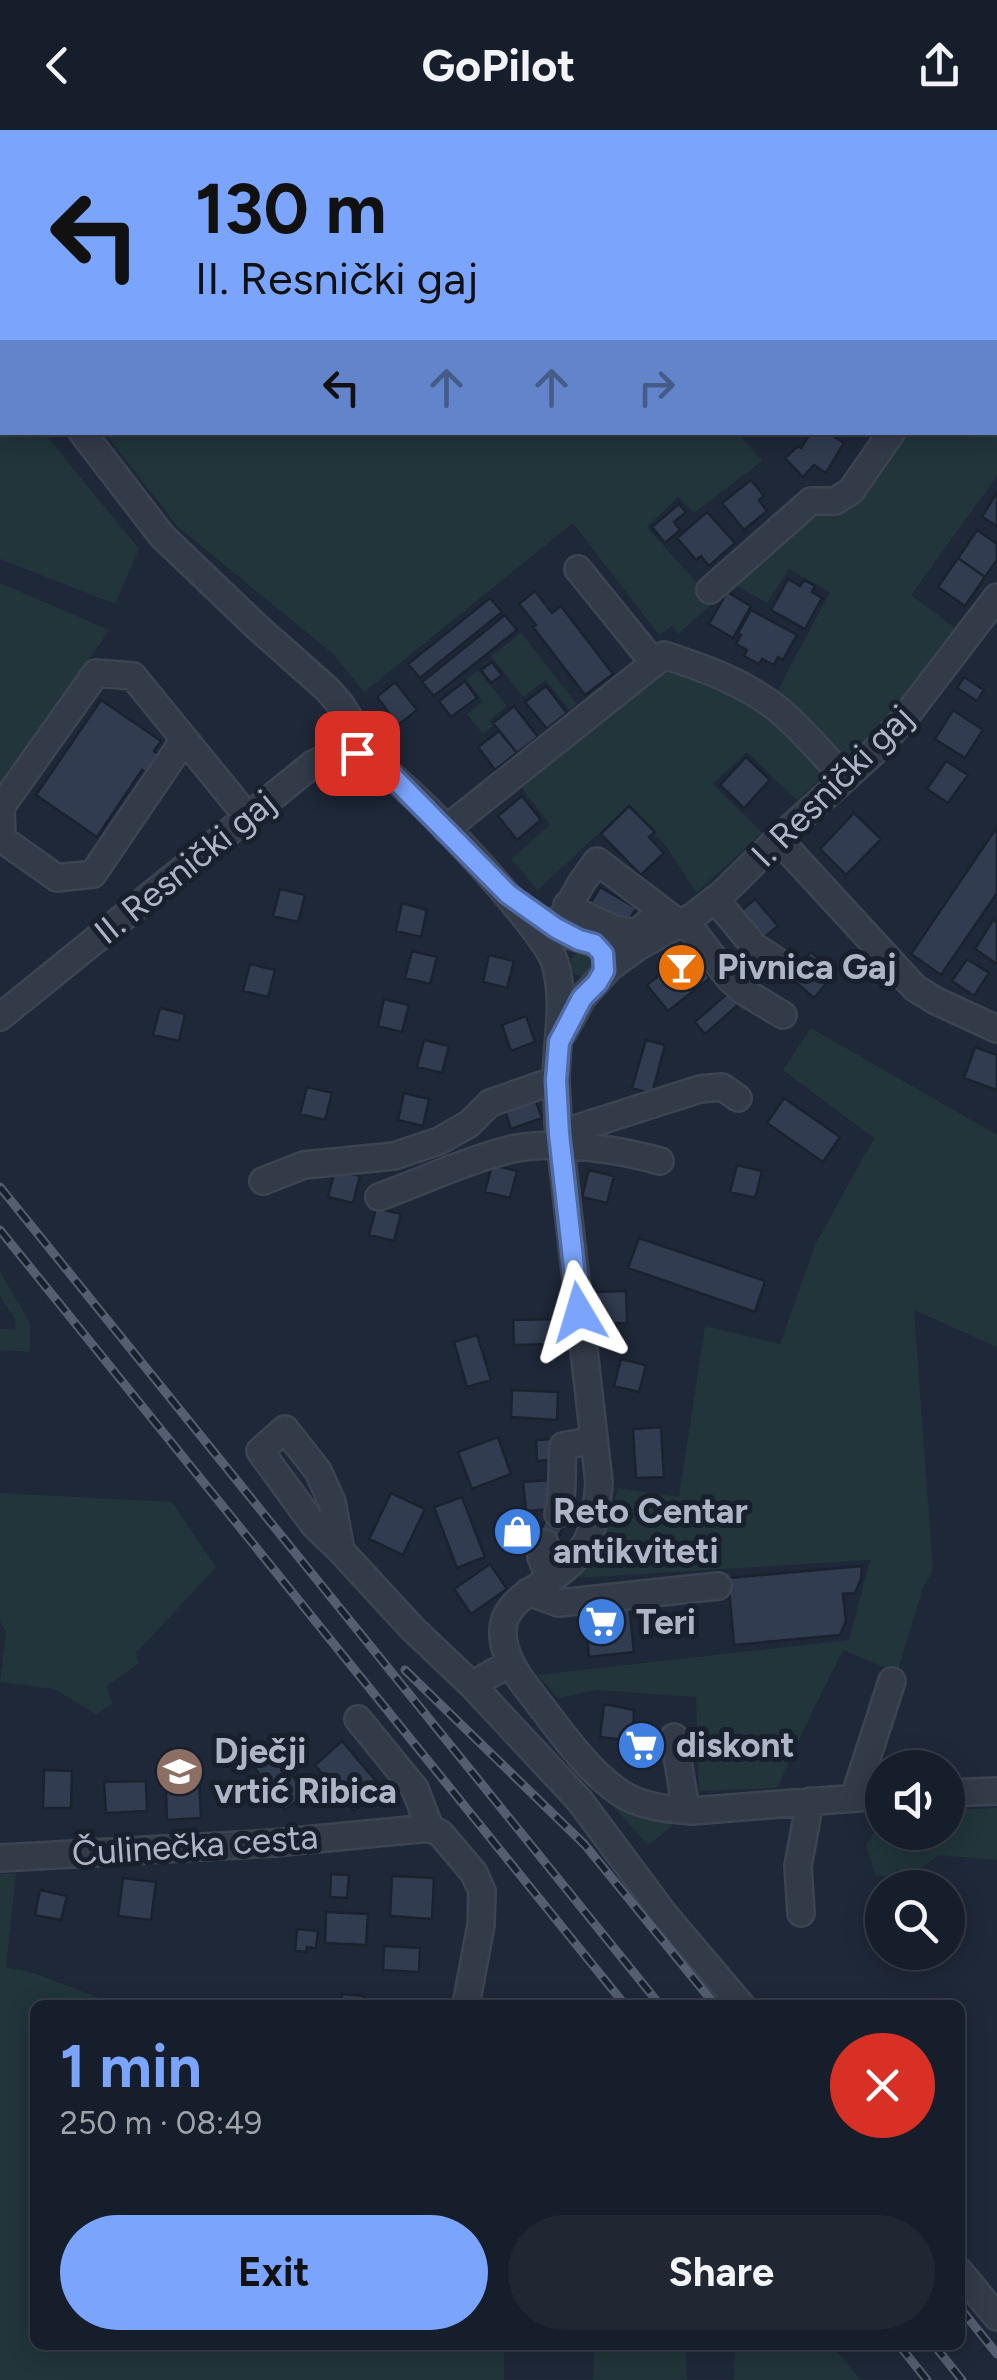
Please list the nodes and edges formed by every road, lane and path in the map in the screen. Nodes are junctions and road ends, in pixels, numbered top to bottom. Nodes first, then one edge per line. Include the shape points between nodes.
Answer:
1 (84, 435) edge
2 (890, 435) edge
3 (578, 569) dead end
4 (710, 590) dead end
5 (997, 597) edge
6 (654, 663) junction
7 (184, 740) junction
8 (357, 753) junction
9 (846, 778) junction
10 (247, 816) junction
11 (446, 829) junction
12 (778, 839) junction
13 (508, 894) junction
14 (715, 899) junction
15 (676, 919) junction
16 (574, 929) junction
17 (639, 946) junction
18 (780, 964) dead end
19 (558, 972) junction
20 (597, 981) junction
21 (783, 1015) dead end
22 (0, 1017) edge
23 (997, 1028) edge
24 (559, 1042) junction
25 (556, 1080) junction
26 (738, 1098) dead end
27 (560, 1140) junction
28 (660, 1161) dead end
29 (263, 1180) dead end
30 (380, 1197) dead end
31 (594, 1440) junction
32 (558, 1514) dead end
33 (545, 1542) dead end
34 (341, 1551) dead end
35 (550, 1580) junction
36 (718, 1586) dead end
37 (528, 1592) junction
38 (510, 1663) junction
39 (892, 1682) dead end
40 (472, 1685) junction
41 (358, 1719) dead end
42 (674, 1737) dead end
43 (605, 1780) junction
44 (997, 1791) edge
45 (965, 1792) edge
46 (865, 1797) edge
47 (854, 1798) junction
48 (810, 1800) junction
49 (580, 1801) junction
50 (686, 1810) junction
51 (430, 1828) junction
52 (0, 1858) edge
53 (801, 1913) dead end
54 (467, 2000) edge
55 (737, 2000) edge
56 (965, 2278) edge
57 (997, 2317) edge

1 - 8 street via 162,536 341,705 354,726
2 - 4 street via 851,491 835,502 812,501
3 - 6 street
5 - 9 street, I. Resnički gaj via 903,720
6 - 9 street via 664,655 738,684 778,709
6 - 11 street
7 - 7 street via 133,676 96,673 2,808 2,840 57,878 93,874
7 - 10 street
8 - 10 street, II. Resnički gaj via 312,764
8 - 11 street via 386,770
9 - 12 street, I. Resnički gaj
10 - 22 street, II. Resnički gaj
11 - 13 street
12 - 14 street, I. Resnički gaj
12 - 23 street via 915,988
13 - 16 street
13 - 19 street via 541,936
14 - 15 street, I. Resnički gaj
14 - 18 street via 754,946
15 - 16 street via 639,930 599,923
15 - 16 street via 597,861
15 - 17 street, I. Resnički gaj
15 - 21 street via 729,978
16 - 17 street via 616,947
16 - 19 street via 560,950
16 - 20 street via 600,948 604,971
17 - 20 street, I. Resnički gaj
19 - 20 street via 572,988
19 - 24 street, I. Resnički gaj
20 - 24 street, I. Resnički gaj
24 - 25 street, I. Resnički gaj
25 - 27 street, I. Resnički gaj
25 - 29 street via 490,1104 469,1124 394,1156 304,1165
26 - 27 street via 722,1087 700,1089
27 - 28 street
27 - 30 street via 514,1149
27 - 31 street, I. Resnički gaj
31 - 32 street via 563,1446
31 - 35 street, I. Resnički gaj via 599,1482 592,1534 576,1559
33 - 35 street via 541,1557
34 - 40 street
35 - 37 street, I. Resnički gaj
36 - 37 street via 559,1603
37 - 38 street, I. Resnički gaj via 505,1620
38 - 40 street
38 - 43 street
39 - 47 street
40 - 49 street
41 - 51 street via 414,1790
42 - 50 street
43 - 49 street
43 - 50 street via 638,1802
44 - 45 street
46 - 47 street
47 - 48 street
48 - 50 street
48 - 53 street via 798,1866
49 - 55 street
51 - 52 street, Čulinečka cesta
51 - 54 street via 474,1873 482,1891
56 - 57 street

